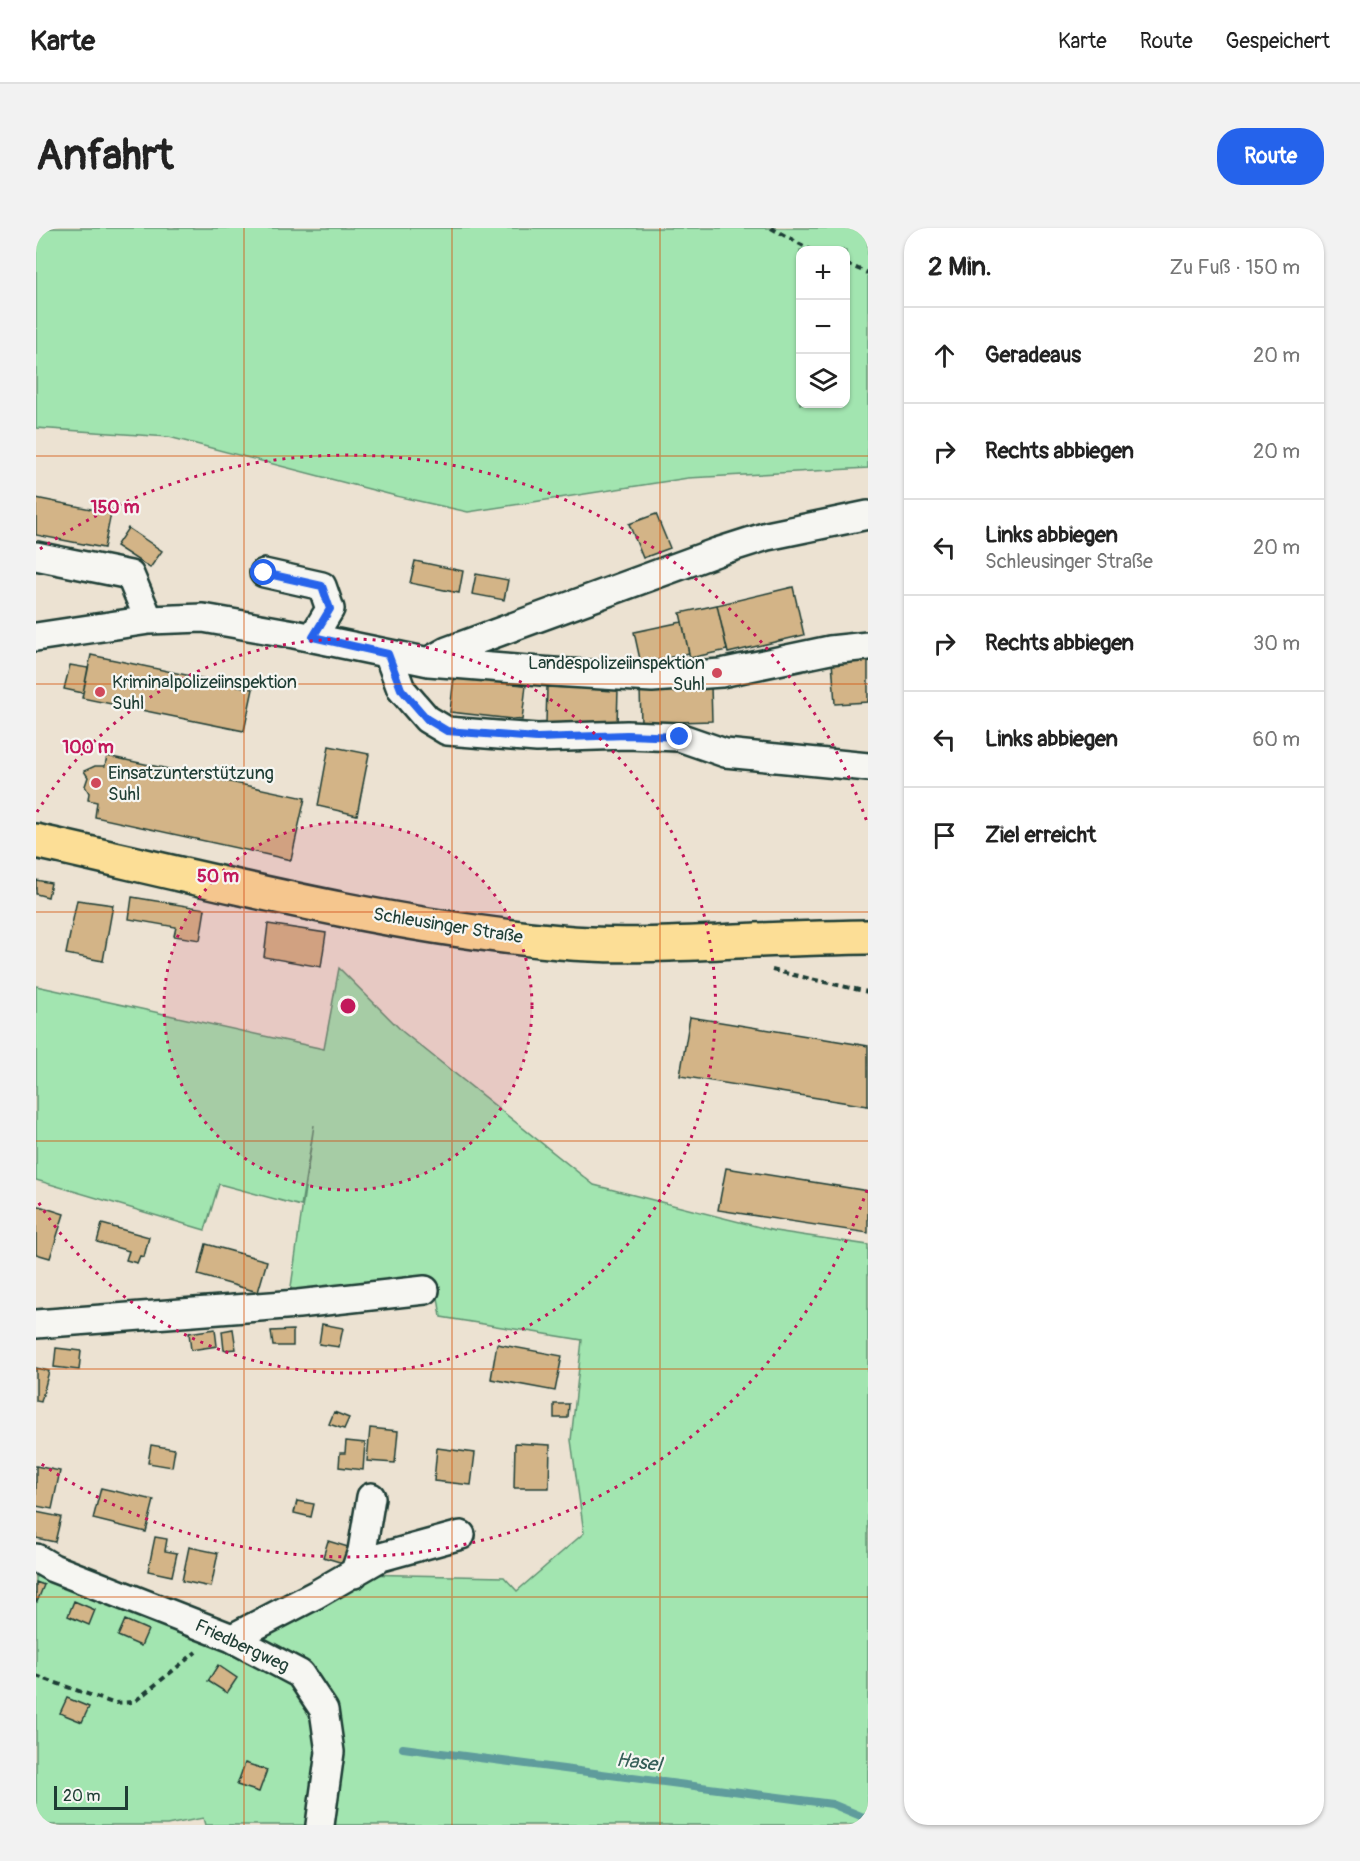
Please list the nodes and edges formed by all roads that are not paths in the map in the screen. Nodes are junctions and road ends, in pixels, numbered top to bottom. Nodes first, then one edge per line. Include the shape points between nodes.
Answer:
1 (868, 515) edge
2 (36, 556) edge
3 (264, 573) dead end
4 (149, 620) junction
5 (36, 637) edge
6 (313, 637) junction
7 (868, 646) edge
8 (388, 654) junction
9 (429, 662) junction
10 (868, 767) edge
11 (36, 841) edge
12 (868, 937) edge
13 (425, 1290) dead end
14 (36, 1323) edge
15 (371, 1497) dead end
16 (461, 1535) dead end
17 (36, 1558) edge
18 (354, 1574) junction
19 (225, 1635) junction
20 (320, 1825) edge

1 - 9 street via 767,536 717,552 447,651
2 - 4 street via 130,575
3 - 6 street via 322,586 330,609
4 - 5 street
4 - 6 street via 203,618
6 - 8 street
7 - 9 street via 721,673 652,678
8 - 9 street
8 - 10 street via 401,689 427,719 447,731 537,738 680,737 725,753
11 - 12 main road, Schleusinger Straße via 319,904 463,931 563,943 654,945
13 - 14 street via 298,1304
15 - 18 street
16 - 18 street via 381,1557
17 - 19 street, Friedbergweg
18 - 19 street
19 - 20 street, Friedbergweg via 300,1674 324,1710 330,1752

